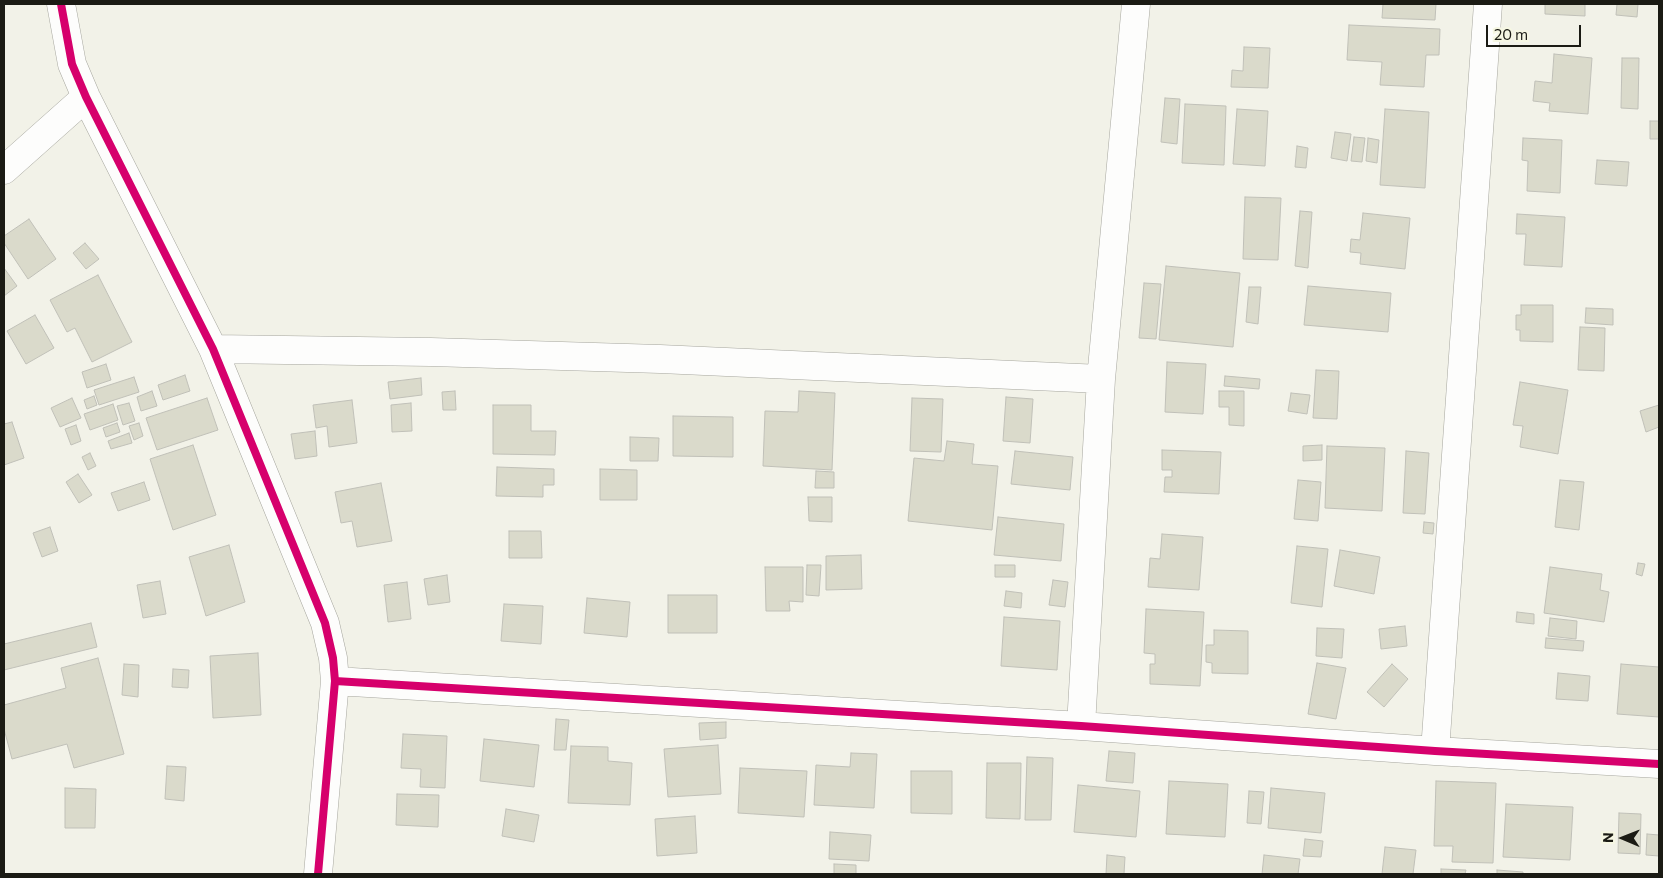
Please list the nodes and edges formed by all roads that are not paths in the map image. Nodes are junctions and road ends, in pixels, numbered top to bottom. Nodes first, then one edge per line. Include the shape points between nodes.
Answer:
1 (61, 4) edge
2 (1136, 4) edge
3 (1488, 4) edge
4 (86, 98) junction
5 (4, 170) edge
6 (213, 349) junction
7 (1101, 379) junction
8 (335, 681) junction
9 (1081, 726) junction
10 (1435, 751) junction
11 (1659, 764) edge
12 (318, 874) edge

1 - 4 street via 72,64
2 - 7 street
3 - 10 street
4 - 5 street
4 - 6 street
6 - 7 street via 431,352
6 - 8 street via 325,623
7 - 9 street
8 - 9 street
8 - 12 street
9 - 10 street
10 - 11 street

